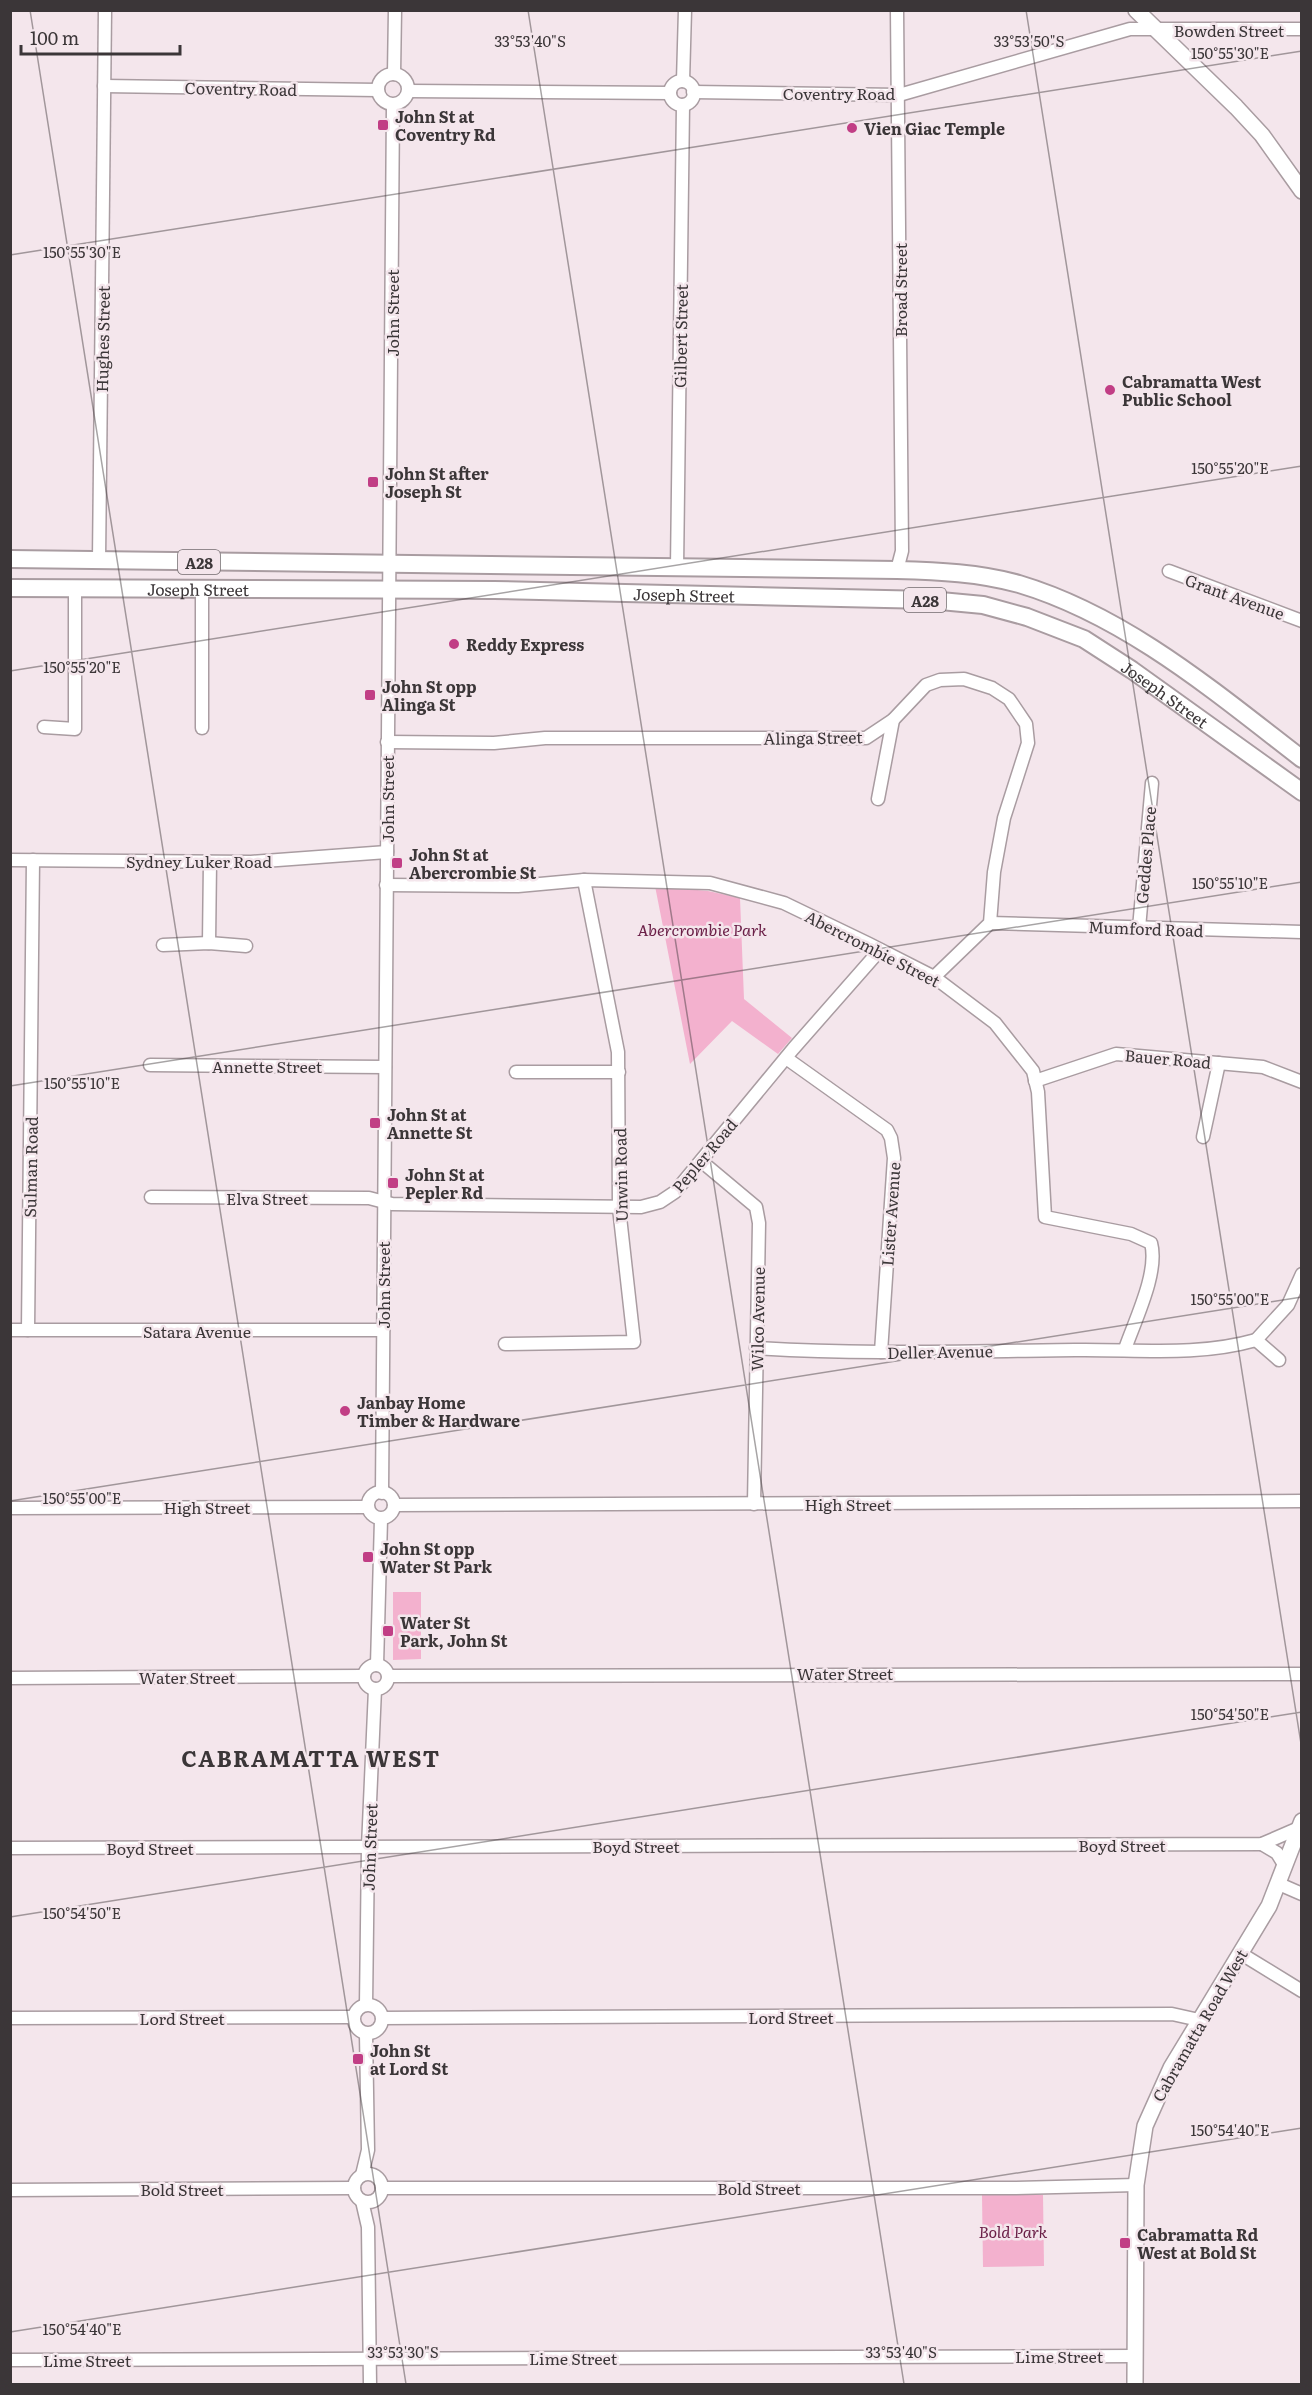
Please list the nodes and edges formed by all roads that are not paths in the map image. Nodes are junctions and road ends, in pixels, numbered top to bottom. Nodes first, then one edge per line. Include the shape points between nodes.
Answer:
1 (105, 10) edge
2 (394, 10) edge
3 (685, 10) edge
4 (897, 10) edge
5 (1136, 10) edge
6 (1302, 29) edge
7 (1156, 30) junction
8 (394, 74) junction
9 (682, 81) junction
10 (104, 86) junction
11 (378, 90) junction
12 (409, 91) junction
13 (693, 92) junction
14 (670, 93) junction
15 (899, 95) junction
16 (393, 105) junction
17 (683, 105) junction
18 (1302, 191) edge
19 (10, 559) edge
20 (99, 560) junction
21 (388, 566) junction
22 (677, 568) junction
23 (897, 570) junction
24 (1169, 571) dead end
25 (10, 588) edge
26 (75, 588) junction
27 (202, 588) junction
28 (388, 590) junction
29 (1302, 621) edge
30 (893, 720) junction
31 (44, 727) dead end
32 (202, 728) dead end
33 (387, 742) junction
34 (1302, 759) edge
35 (1152, 783) dead end
36 (1302, 792) edge
37 (878, 799) dead end
38 (387, 852) junction
39 (10, 860) edge
40 (33, 860) junction
41 (210, 862) junction
42 (584, 880) junction
43 (386, 885) junction
44 (990, 923) junction
45 (1139, 928) junction
46 (1302, 932) edge
47 (209, 942) junction
48 (163, 945) dead end
49 (246, 946) dead end
50 (880, 950) junction
51 (934, 977) junction
52 (786, 1058) junction
53 (1219, 1063) junction
54 (150, 1065) dead end
55 (385, 1067) junction
56 (516, 1072) dead end
57 (620, 1072) junction
58 (1035, 1080) junction
59 (1302, 1082) edge
60 (1203, 1137) dead end
61 (701, 1161) junction
62 (151, 1197) dead end
63 (383, 1202) junction
64 (619, 1208) junction
65 (1302, 1274) edge
66 (10, 1330) edge
67 (28, 1330) junction
68 (383, 1330) junction
69 (1256, 1340) junction
70 (505, 1344) dead end
71 (756, 1348) junction
72 (1125, 1349) junction
73 (881, 1352) junction
74 (1280, 1360) dead end
75 (382, 1493) junction
76 (1302, 1501) edge
77 (754, 1504) junction
78 (394, 1505) junction
79 (368, 1507) junction
80 (10, 1508) edge
81 (381, 1519) junction
82 (377, 1665) junction
83 (1302, 1674) edge
84 (364, 1676) junction
85 (388, 1676) junction
86 (10, 1678) edge
87 (375, 1689) junction
88 (1300, 1824) edge
89 (1262, 1844) junction
90 (368, 1847) junction
91 (10, 1848) edge
92 (1285, 1866) junction
93 (1279, 1884) junction
94 (1302, 1894) edge
95 (1240, 1953) junction
96 (1302, 1991) edge
97 (366, 2005) junction
98 (354, 2017) junction
99 (10, 2018) edge
100 (382, 2018) junction
101 (1199, 2020) junction
102 (366, 2034) junction
103 (369, 2175) junction
104 (1136, 2185) junction
105 (354, 2188) junction
106 (382, 2188) junction
107 (10, 2190) edge
108 (376, 2200) junction
109 (362, 2201) junction
110 (368, 2227) junction
111 (1135, 2356) junction
112 (370, 2358) junction
113 (10, 2360) edge
114 (370, 2385) edge
115 (1135, 2385) edge

1 - 10 street, Hughes Street
2 - 8 street
3 - 9 street
4 - 15 street, Broad Street
5 - 7 main road
6 - 7 street, Bowden Street
7 - 15 street, Coventry Road via 1130,29
7 - 18 main road via 1262,135
8 - 11 street via 383,78
8 - 12 street via 405,79
9 - 13 street via 690,84
9 - 14 street via 672,86
10 - 11 street, Coventry Road
10 - 20 street, Hughes Street
11 - 16 street via 382,99
12 - 14 street
12 - 16 street via 406,98
13 - 15 street, Coventry Road
13 - 17 street via 690,102
14 - 17 street via 672,100
15 - 23 street, Broad Street via 902,551
16 - 21 street, John Street
17 - 22 street, Gilbert Street
19 - 20 highway, Joseph Street / A28
20 - 21 highway, Joseph Street / A28
21 - 22 highway, Joseph Street / A28
21 - 28 street, John Street
22 - 23 highway, Joseph Street / A28
23 - 34 highway, Joseph Street / A28 via 943,572 1018,584 1079,606 1143,642
24 - 29 street, Grant Avenue
25 - 26 highway, Joseph Street / A28
26 - 27 highway, Joseph Street / A28
26 - 31 street via 75,729
27 - 28 highway, Joseph Street / A28
27 - 32 street
28 - 33 street, John Street
28 - 36 highway, Joseph Street / A28 via 930,600 983,605 1084,639
30 - 33 street, Alinga Street via 866,738
30 - 37 street
30 - 44 street, Alinga Street via 926,684 964,679 992,688 1009,699 1026,724 1028,743 1004,818
33 - 38 street, John Street
35 - 45 street, Geddes Place
38 - 41 street, Sydney Luker Road via 299,860
38 - 43 street, John Street
39 - 40 street, Sydney Luker Road
40 - 41 street, Sydney Luker Road
40 - 67 street, Sulman Road
41 - 47 street
42 - 43 street, Abercrombie Street via 518,886
42 - 50 street, Abercrombie Street via 685,881 736,888 784,903
42 - 57 street, Unwin Road
43 - 55 street, John Street
44 - 45 street, Mumford Road
44 - 51 street
45 - 46 street, Mumford Road
47 - 48 street
47 - 49 street
50 - 51 street, Abercrombie Street
50 - 52 street, Pepler Road
51 - 58 street, Abercrombie Street via 995,1023 1033,1071
52 - 61 street, Pepler Road
52 - 73 street, Lister Avenue via 887,1130 891,1138 894,1158
53 - 58 street, Bauer Road via 1116,1053
53 - 59 street, Bauer Road via 1263,1067
53 - 60 street
54 - 55 street, Annette Street
55 - 63 street, John Street
56 - 57 street
57 - 64 street, Unwin Road
58 - 72 street, Abercrombie Street via 1045,1216 1131,1234 1151,1243 1154,1256 1150,1276
61 - 64 street, Pepler Road via 675,1192 660,1203
61 - 71 street, Wilco Avenue via 756,1207
62 - 63 street, Elva Street via 369,1198
63 - 64 street, Pepler Road
63 - 68 street, John Street
64 - 70 street, Unwin Road via 634,1342
65 - 69 street via 1288,1305
66 - 67 street, Satara Avenue
67 - 68 street, Satara Avenue
68 - 75 street, John Street
69 - 72 street, Deller Avenue via 1229,1348 1178,1353
69 - 74 street
71 - 73 street, Deller Avenue
71 - 77 street, Wilco Avenue
72 - 73 street, Deller Avenue
75 - 78 street via 389,1495
75 - 79 street via 371,1497
76 - 77 street, High Street
77 - 78 street, High Street
78 - 81 street via 389,1515
79 - 80 street, High Street
79 - 81 street via 373,1516
81 - 82 street
82 - 84 street via 369,1667
82 - 85 street
83 - 85 street, Water Street
84 - 86 street, Water Street
84 - 87 street via 366,1684
85 - 87 street via 385,1686
87 - 90 street, John Street
88 - 89 street, Boyd Street
88 - 92 main road, Cabramatta Road West
89 - 90 street, Boyd Street
89 - 92 street via 1277,1853
90 - 91 street, Boyd Street
90 - 97 street, John Street
92 - 93 main road, Cabramatta Road West
93 - 94 street
93 - 95 main road, Cabramatta Road West
95 - 96 street
95 - 101 main road, Cabramatta Road West
97 - 98 street
97 - 100 street via 378,2010
98 - 99 street, Lord Street
98 - 102 street via 358,2030
100 - 101 street, Lord Street via 1172,2014
100 - 102 street via 379,2028
101 - 104 main road, Cabramatta Road West via 1153,2102 1140,2146
102 - 103 street
103 - 105 street via 356,2181
103 - 106 street
104 - 106 street, Bold Street
104 - 111 main road, Cabramatta Road West
105 - 107 street, Bold Street
105 - 109 street
106 - 108 street
108 - 109 street
108 - 110 street
109 - 110 street
110 - 112 street
111 - 112 street, Lime Street
111 - 115 main road, Cabramatta Road West
112 - 113 street, Lime Street
112 - 114 street

